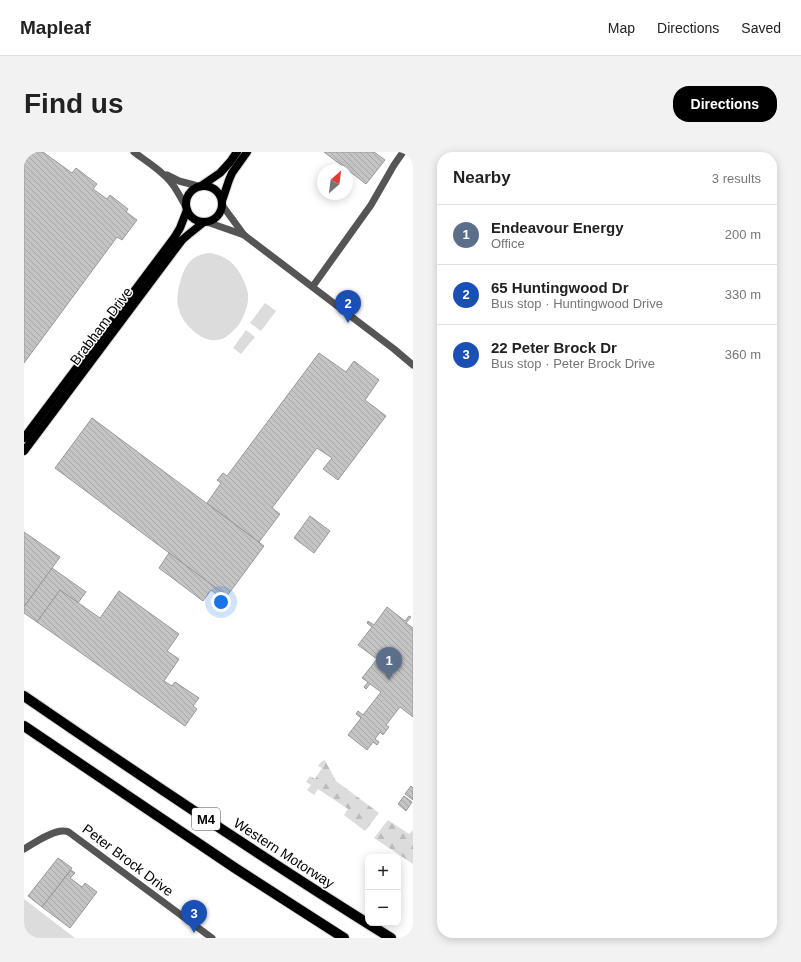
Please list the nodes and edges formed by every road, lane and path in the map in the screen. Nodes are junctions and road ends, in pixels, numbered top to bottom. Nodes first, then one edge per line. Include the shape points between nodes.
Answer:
1 (134, 152) edge
2 (237, 152) edge
3 (247, 152) edge
4 (403, 152) edge
5 (160, 171) junction
6 (199, 186) junction
7 (222, 203) junction
8 (186, 209) junction
9 (206, 222) junction
10 (244, 235) junction
11 (312, 286) junction
12 (413, 364) edge
13 (24, 438) edge
14 (24, 451) edge
15 (24, 696) edge
16 (24, 726) edge
17 (24, 849) edge
18 (212, 938) edge
19 (344, 938) edge
20 (391, 938) edge

1 - 5 street
2 - 6 main road via 220,173
3 - 7 main road via 228,180
4 - 11 street via 371,205
5 - 6 street via 179,181
5 - 8 street via 174,186
6 - 7 main road via 214,189 219,193
6 - 8 main road via 188,195
7 - 9 main road via 218,216
7 - 10 street
8 - 9 main road via 194,219
8 - 13 main road, Brabham Drive via 178,232 162,255
9 - 10 street
9 - 14 main road, Brabham Drive via 182,240
10 - 11 street
11 - 12 street
15 - 20 highway, Western Motorway / M4 via 204,818
16 - 19 highway, M4 via 228,864
17 - 18 street, Peter Brock Drive via 59,831 70,833

